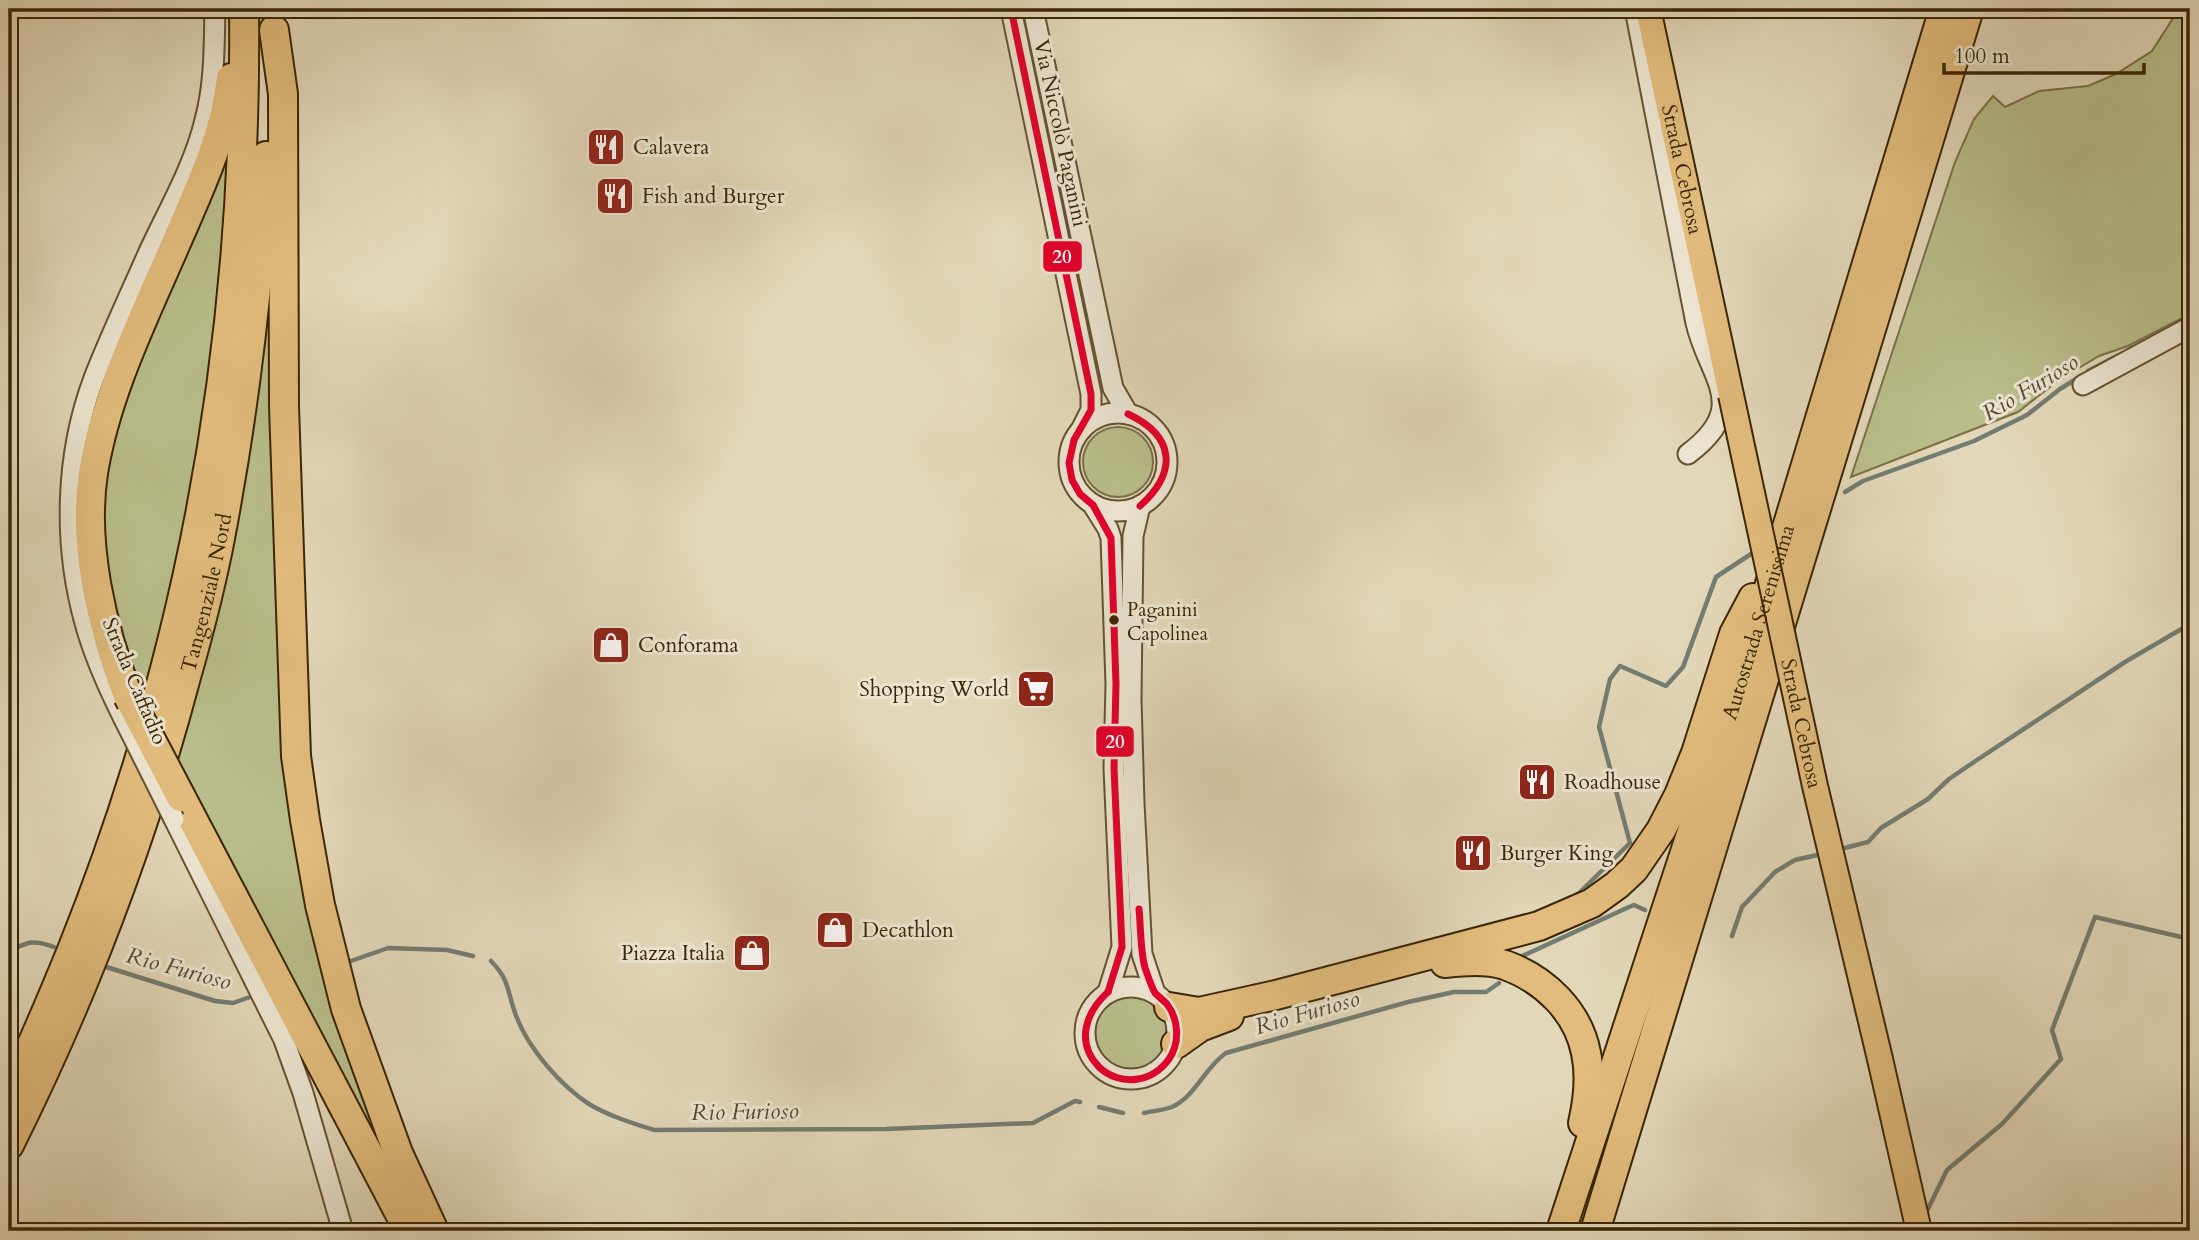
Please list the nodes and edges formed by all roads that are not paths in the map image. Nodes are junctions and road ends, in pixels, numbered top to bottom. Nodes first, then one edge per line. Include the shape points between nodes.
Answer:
1 (215, 9) edge
2 (238, 9) edge
3 (244, 9) edge
4 (1011, 9) edge
5 (1033, 9) edge
6 (1635, 9) edge
7 (1648, 9) edge
8 (1944, 9) edge
9 (1969, 9) edge
10 (274, 20) edge
11 (1646, 67) junction
12 (1666, 88) junction
13 (2190, 327) edge
14 (2083, 385) dead end
15 (1128, 414) junction
16 (1081, 430) junction
17 (1688, 454) dead end
18 (1093, 505) junction
19 (1140, 506) junction
20 (1783, 540) junction
21 (125, 706) junction
22 (177, 808) junction
23 (1108, 992) junction
24 (1162, 1000) junction
25 (1176, 1044) junction
26 (9, 1094) edge
27 (1625, 1135) junction
28 (9, 1145) edge
29 (343, 1231) edge
30 (409, 1231) edge
31 (433, 1231) edge
32 (1561, 1231) edge
33 (1595, 1231) edge
34 (1603, 1231) edge
35 (1919, 1231) edge

1 - 21 street, Strada Caffadio via 213,73 205,122 94,379 74,456 73,570 103,676
2 - 21 highway via 222,124 119,379 93,475 91,522 98,595
3 - 26 highway, Tangenziale Nord via 237,251 230,329 200,524 130,792 46,1014
4 - 16 street, Via Niccolò Paganini via 1091,394 1091,410
5 - 15 street, Via Niccolò Paganini via 1113,388
6 - 11 street
7 - 12 main road, Strada Cebrosa
8 - 20 highway, Autostrada Serenissima
9 - 27 highway, Autostrada Serenissima
10 - 28 highway, Tangenziale Nord via 250,357 220,540 200,626 163,760 107,923 54,1052
10 - 31 highway via 283,94 284,406 296,756 304,820 346,1009 398,1153
11 - 12 street
11 - 17 street via 1696,323 1723,394 1723,409 1709,436
12 - 35 main road, Strada Cebrosa, bridge via 1815,786
13 - 14 street
15 - 16 street via 1102,416
15 - 19 street via 1156,431 1167,456 1161,485
16 - 18 street via 1069,463 1072,480
18 - 19 street via 1116,511
18 - 23 street via 1111,538 1114,596 1114,768 1122,947
19 - 24 street via 1133,536 1134,803 1142,954
20 - 24 highway via 1734,634 1679,795 1648,851 1617,885 1574,912 1512,934 1209,1011
20 - 32 highway, Autostrada Serenissima
21 - 22 highway, bridge
22 - 29 street via 284,1040
22 - 30 highway
23 - 24 street via 1140,987
23 - 25 street via 1089,1012 1084,1039 1103,1071 1123,1080 1149,1077 1166,1063
24 - 25 street via 1177,1029
25 - 32 highway via 1217,1019 1426,966 1486,962 1526,975 1548,989 1570,1014 1588,1061 1586,1107
27 - 33 highway, Autostrada Serenissima
27 - 34 highway

